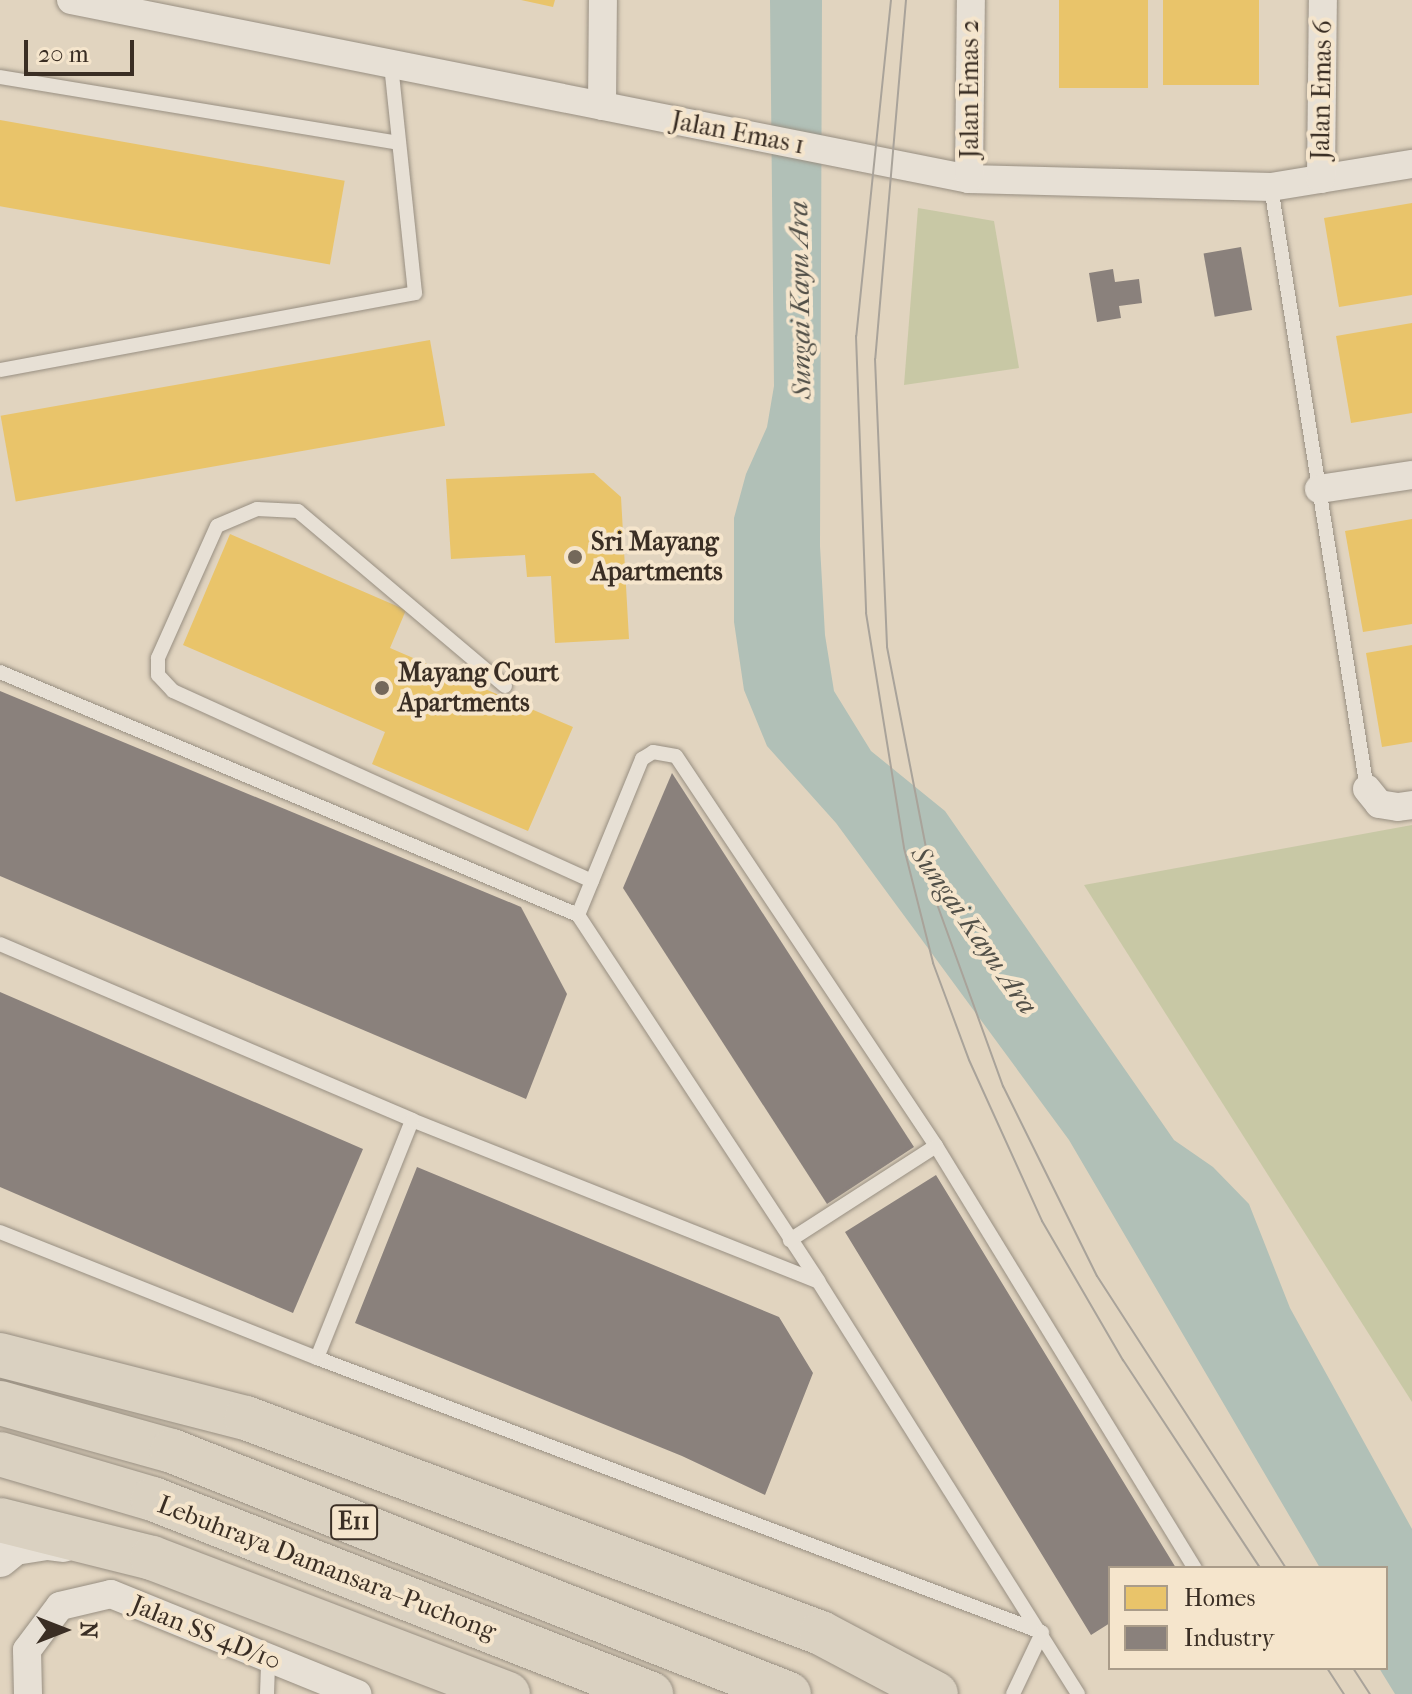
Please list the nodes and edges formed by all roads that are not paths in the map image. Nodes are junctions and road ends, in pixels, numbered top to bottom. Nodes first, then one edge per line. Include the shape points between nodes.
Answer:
1 (71, 0) edge
2 (603, 0) edge
3 (971, 0) edge
4 (1323, 0) edge
5 (391, 64) junction
6 (0, 77) edge
7 (602, 106) junction
8 (398, 143) junction
9 (1412, 164) edge
10 (969, 179) junction
11 (1321, 179) junction
12 (1271, 187) junction
13 (0, 370) edge
14 (1412, 475) edge
15 (1319, 489) junction
16 (0, 672) edge
17 (505, 686) dead end
18 (1367, 789) joint
19 (1412, 805) edge
20 (592, 881) junction
21 (578, 915) junction
22 (0, 944) edge
23 (412, 1120) junction
24 (936, 1146) junction
25 (0, 1232) edge
26 (790, 1240) junction
27 (818, 1281) junction
28 (0, 1355) edge
29 (317, 1358) junction
30 (0, 1403) edge
31 (0, 1454) edge
32 (0, 1520) edge
33 (152, 1558) junction
34 (0, 1559) edge
35 (1194, 1566) edge
36 (1042, 1633) junction
37 (268, 1659) junction
38 (28, 1694) edge
39 (267, 1694) edge
40 (357, 1694) edge
41 (508, 1694) edge
42 (651, 1694) edge
43 (789, 1694) edge
44 (936, 1694) edge
45 (1013, 1694) edge
46 (1078, 1694) edge

1 - 5 street, Jalan Emas 1
2 - 7 street
3 - 10 street, Jalan Emas 2
4 - 11 street, Jalan Emas 6
5 - 7 street, Jalan Emas 1
5 - 8 lane
6 - 8 lane
7 - 10 street, Jalan Emas 1
8 - 13 lane via 415,293
9 - 11 street, Jalan Emas 1
10 - 12 street, Jalan Emas 1
11 - 12 street, Jalan Emas 1
12 - 15 lane
14 - 15 street
15 - 18 lane
16 - 21 lane
17 - 20 lane via 298,511 257,509 217,526 158,658 158,675 173,691
18 - 19 street via 1379,804
20 - 21 lane
20 - 24 lane via 642,759 653,752 676,756
21 - 26 lane
22 - 23 lane
23 - 27 lane
23 - 29 lane
24 - 26 lane
24 - 35 lane
25 - 29 lane
26 - 27 lane
27 - 36 lane
28 - 44 highway via 246,1418 821,1633
29 - 36 lane
30 - 43 highway, Lebuhraya Damansara–Puchong / E11 via 172,1451
31 - 42 highway, Lebuhraya Damansara–Puchong / E11 via 153,1499
32 - 33 highway
33 - 34 street via 47,1542 15,1547
33 - 41 highway
36 - 45 lane
36 - 46 lane
37 - 38 street, Jalan SS 4D/10 via 111,1594 60,1606 27,1650
37 - 39 lane
37 - 40 street, Jalan SS 4D/10

